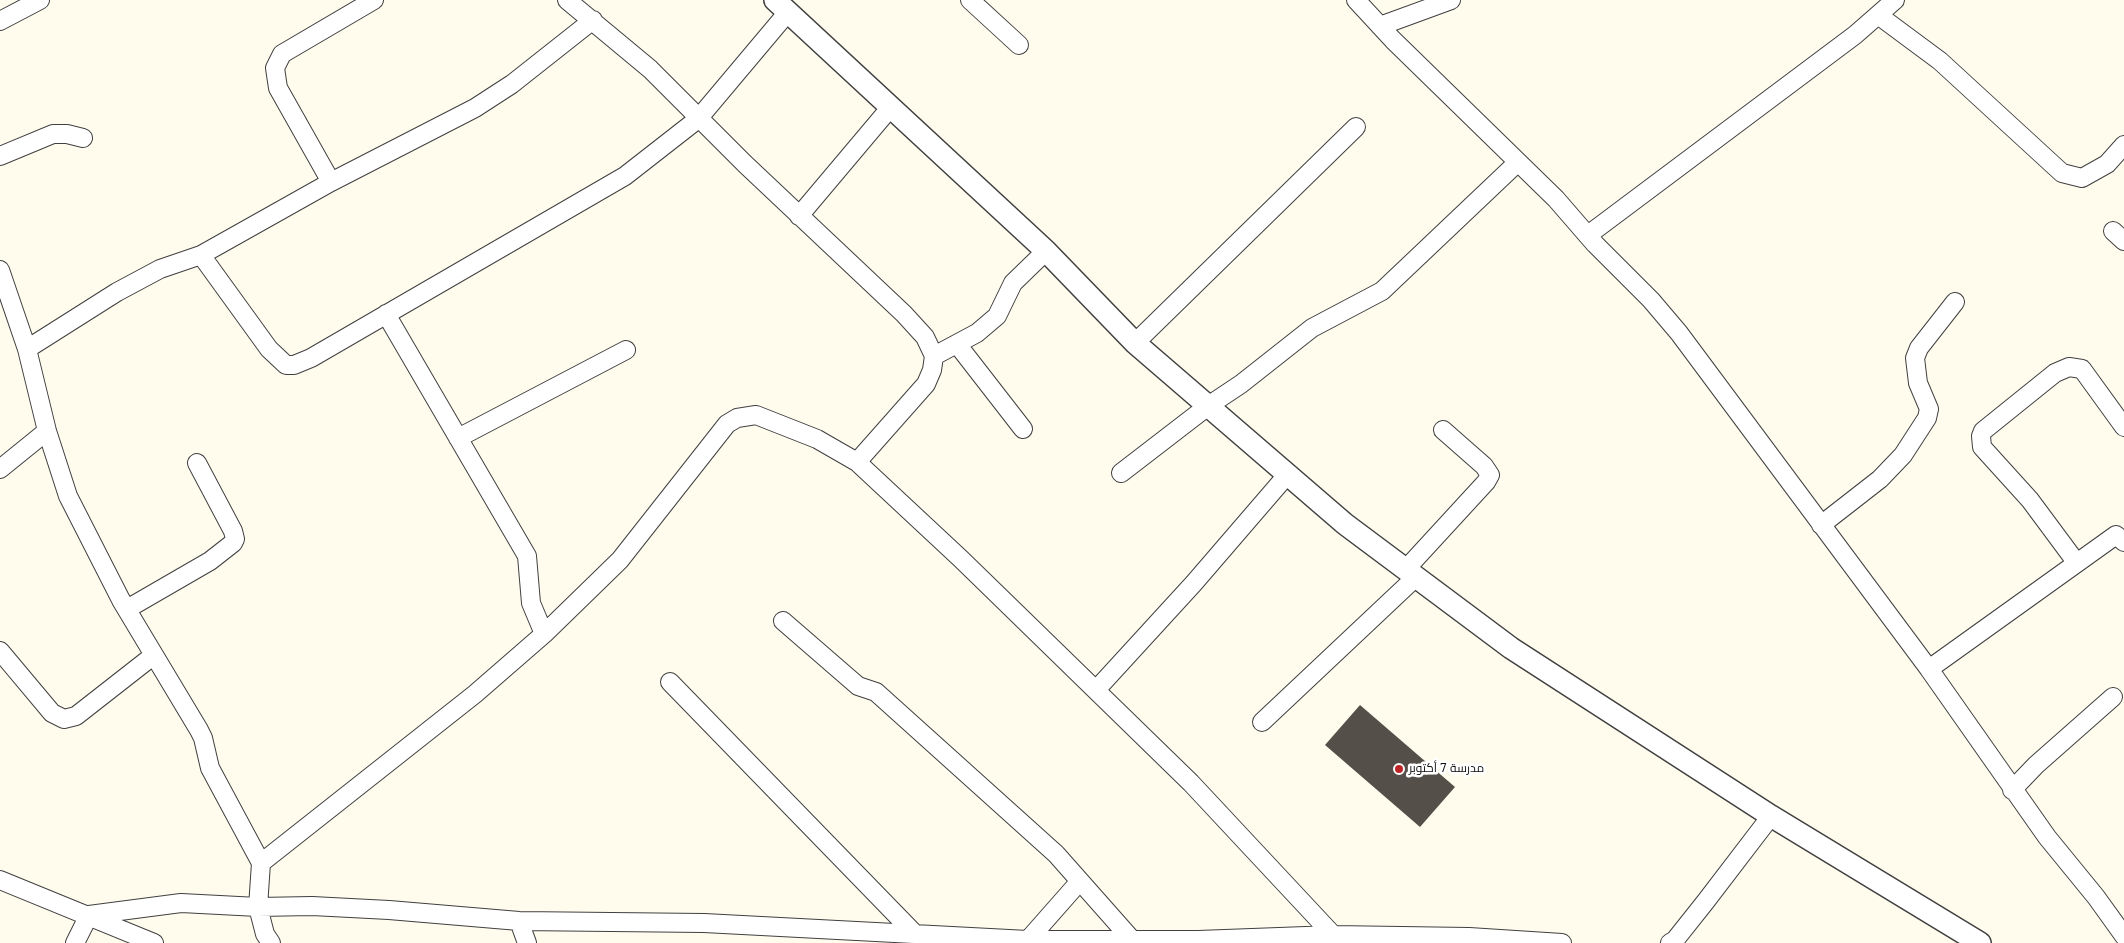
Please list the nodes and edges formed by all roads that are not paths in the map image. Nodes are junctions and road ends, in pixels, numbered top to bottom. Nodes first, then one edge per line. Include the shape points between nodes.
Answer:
1 (40, 0) edge
2 (374, 0) edge
3 (567, 0) edge
4 (970, 0) edge
5 (1356, 0) edge
6 (1451, 0) edge
7 (1895, 0) edge
8 (782, 6) edge
9 (1878, 15) junction
10 (593, 20) junction
11 (0, 21) edge
12 (1380, 26) junction
13 (1019, 45) dead end
14 (890, 108) junction
15 (698, 119) junction
16 (1356, 127) dead end
17 (82, 138) dead end
18 (2124, 145) edge
19 (0, 156) edge
20 (1518, 162) junction
21 (331, 182) junction
22 (799, 216) junction
23 (1588, 235) junction
24 (1046, 251) junction
25 (200, 255) junction
26 (0, 270) edge
27 (1955, 302) dead end
28 (386, 314) junction
29 (1135, 343) junction
30 (957, 344) junction
31 (27, 349) junction
32 (626, 350) dead end
33 (934, 356) junction
34 (1208, 406) junction
35 (2124, 427) edge
36 (1023, 429) dead end
37 (1443, 430) dead end
38 (48, 431) junction
39 (458, 438) junction
40 (857, 462) junction
41 (197, 463) dead end
42 (0, 469) edge
43 (1121, 473) dead end
44 (1287, 475) junction
45 (1821, 525) junction
46 (2121, 535) edge
47 (2076, 562) junction
48 (1411, 573) junction
49 (127, 609) junction
50 (783, 621) dead end
51 (544, 634) junction
52 (0, 651) edge
53 (154, 656) junction
54 (1929, 669) junction
55 (670, 682) dead end
56 (1096, 690) junction
57 (2113, 697) dead end
58 (1262, 722) dead end
59 (2012, 790) junction
60 (1771, 816) junction
61 (261, 863) junction
62 (0, 880) edge
63 (1080, 880) junction
64 (258, 908) junction
65 (89, 916) junction
66 (519, 921) junction
67 (913, 932) junction
68 (1334, 935) junction
69 (2124, 936) edge
70 (1028, 940) junction
71 (1472, 940) edge
72 (1133, 941) junction
73 (1162, 942) edge
74 (75, 943) edge
75 (154, 943) edge
76 (271, 943) edge
77 (527, 943) edge
78 (1562, 943) edge
79 (1670, 943) edge
80 (1980, 943) edge

1 - 11 street
2 - 21 street via 282,54 275,68 278,88
3 - 10 street
4 - 13 street
5 - 12 street
6 - 12 street
7 - 9 street
8 - 14 street
8 - 15 street
9 - 18 street via 1940,61 2062,173 2082,178 2107,164
9 - 23 street
10 - 15 street via 650,69
10 - 21 street via 512,84 475,108
12 - 20 street
14 - 22 street
14 - 24 street
15 - 22 street
15 - 28 street via 625,176
16 - 29 street
17 - 19 street via 52,134
20 - 23 street
20 - 34 street via 1382,291 1312,328
21 - 25 street
22 - 33 street via 915,325
23 - 45 street via 1679,333
24 - 29 street
24 - 30 street via 1013,283 997,316
25 - 28 street via 269,349 286,365 311,358
25 - 31 street via 160,269 117,292
26 - 31 street
27 - 45 street via 1919,348 1915,358 1918,383 1929,409 1927,418 1903,455 1880,479
28 - 39 street
29 - 34 street
30 - 33 street
30 - 36 street
31 - 38 street
32 - 39 street
33 - 40 street via 926,384
34 - 43 street
34 - 44 street
35 - 47 street via 2082,369 2069,367 2055,373 1983,431 1981,436 1982,447 2036,507
37 - 48 street via 1490,474
38 - 42 street
38 - 49 street via 68,496
39 - 51 street via 527,556 531,603
40 - 51 street via 817,439 764,416 746,415 732,420 620,560
40 - 56 street
41 - 49 street via 235,539 210,561
44 - 48 street
44 - 56 street
45 - 54 street
46 - 47 street
47 - 54 street
48 - 58 street
48 - 60 street via 1511,648
49 - 53 street
50 - 63 street via 858,686 876,692 1056,854
51 - 61 street via 475,694
52 - 53 street via 52,713 64,719 76,716
53 - 61 street via 203,738 210,768
54 - 59 street
55 - 67 street
56 - 68 street via 1191,783
57 - 59 street
59 - 69 street
60 - 79 street
60 - 80 street
61 - 64 street
62 - 65 street
63 - 70 street
63 - 72 street
64 - 65 street via 181,903
64 - 66 street via 312,906
64 - 76 street
65 - 74 street
65 - 75 street
66 - 67 street via 704,923
66 - 77 street
67 - 70 street
68 - 71 street
68 - 73 street
70 - 72 street
71 - 78 street
72 - 73 street

